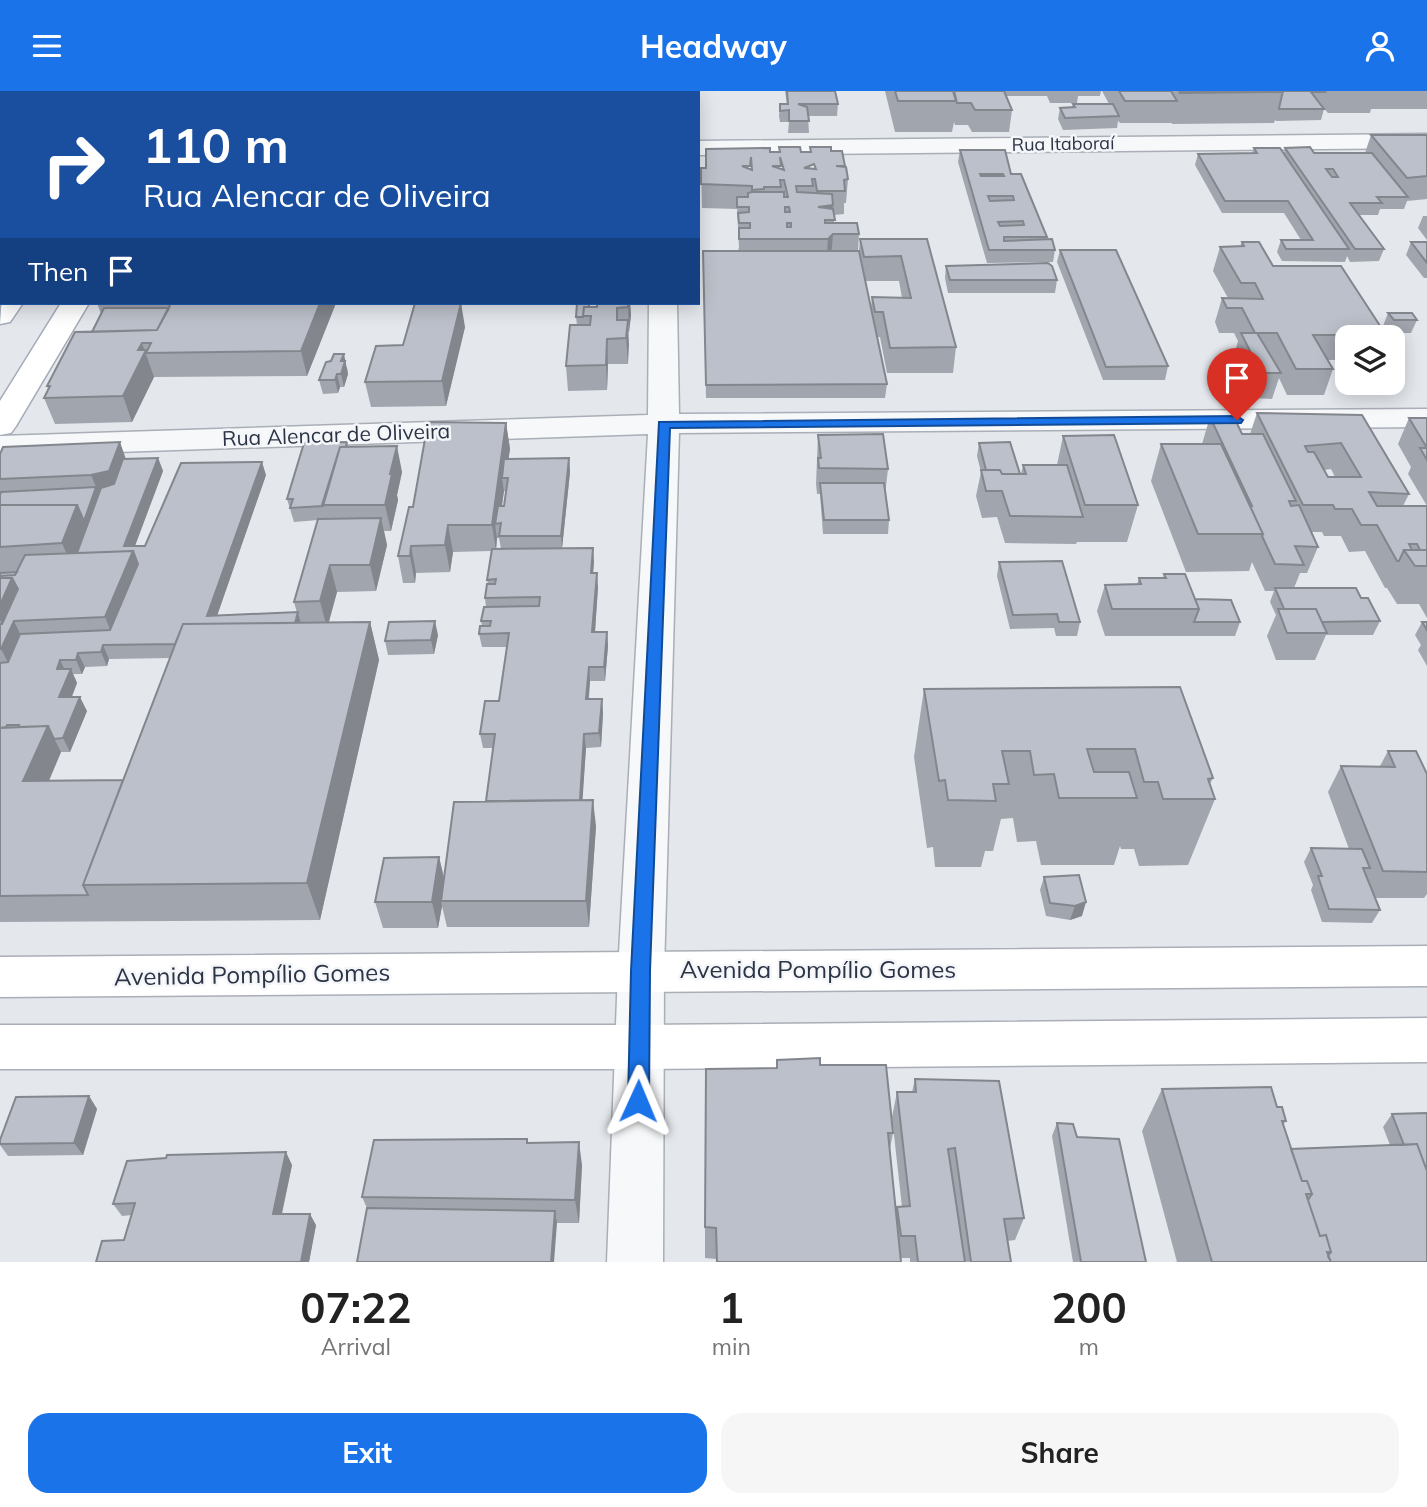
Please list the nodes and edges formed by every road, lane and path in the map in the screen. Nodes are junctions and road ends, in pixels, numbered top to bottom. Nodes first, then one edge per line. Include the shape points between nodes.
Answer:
1 (1427, 141) edge
2 (700, 148) edge
3 (74, 305) edge
4 (663, 305) edge
5 (1427, 418) edge
6 (664, 425) junction
7 (0, 426) edge
8 (0, 446) edge
9 (1427, 966) edge
10 (640, 971) junction
11 (0, 977) edge
12 (1427, 1040) edge
13 (0, 1047) edge
14 (639, 1047) junction
15 (635, 1262) edge

1 - 2 street, Rua Itaboraí
3 - 7 main road
4 - 6 street
5 - 6 street, Rua Alencar de Oliveira
6 - 8 street, Rua Alencar de Oliveira
6 - 10 street
9 - 10 main road, Avenida Pompílio Gomes
10 - 11 main road, Avenida Pompílio Gomes
10 - 14 street
12 - 14 main road
13 - 14 main road
14 - 15 street

